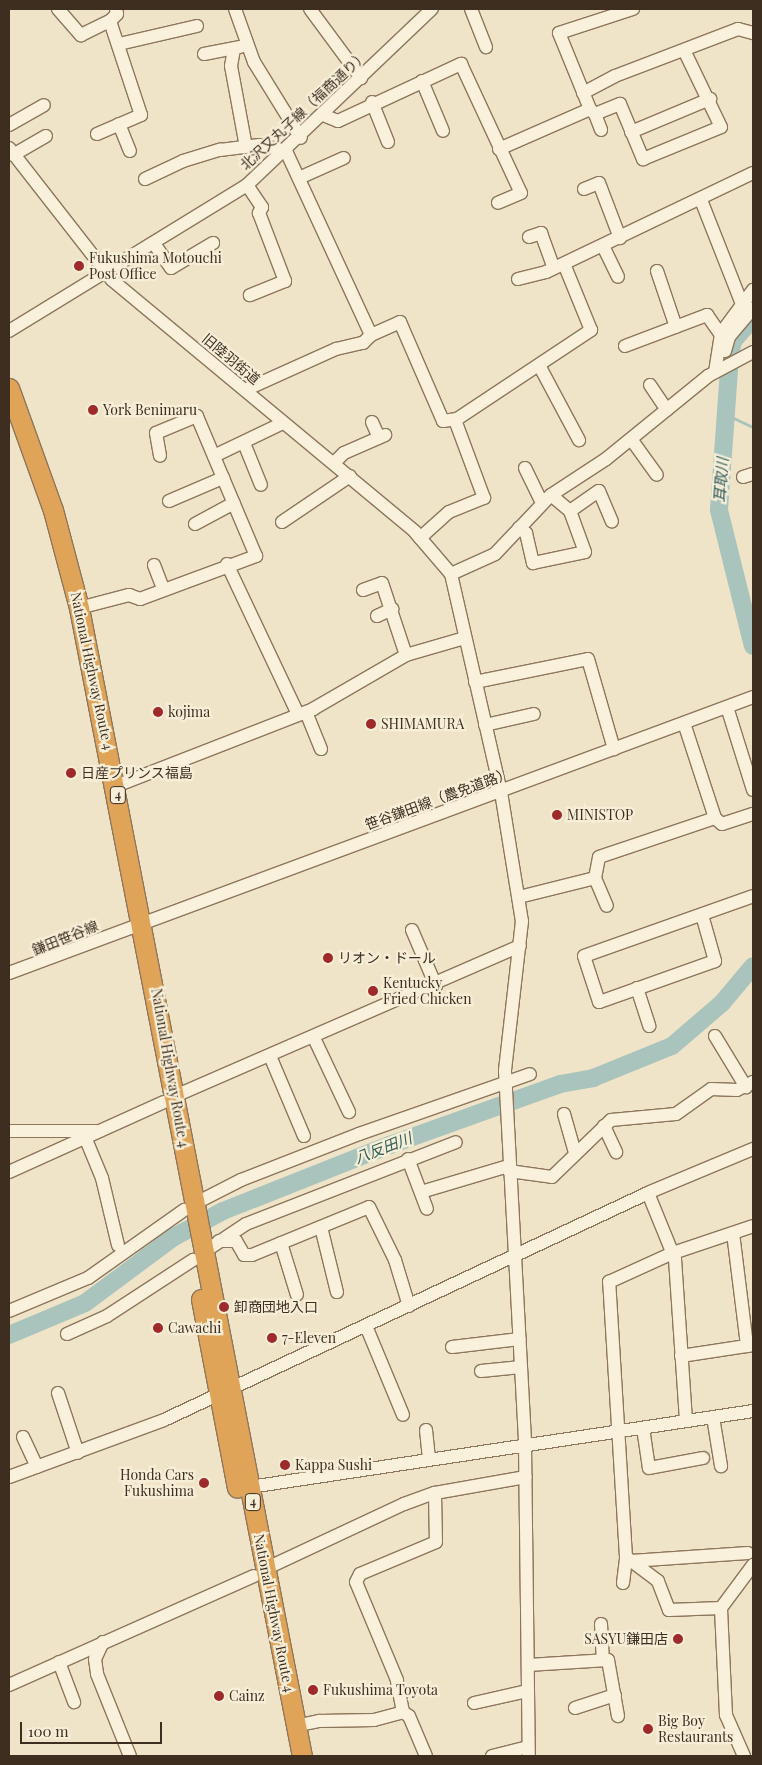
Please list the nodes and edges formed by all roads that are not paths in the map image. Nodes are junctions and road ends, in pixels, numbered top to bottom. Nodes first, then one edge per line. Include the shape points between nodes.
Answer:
1 (58, 9) edge
2 (116, 9) edge
3 (235, 9) edge
4 (310, 9) edge
5 (432, 9) edge
6 (471, 9) edge
7 (633, 9) edge
8 (110, 21) junction
9 (197, 26) dead end
10 (753, 33) edge
11 (119, 44) junction
12 (486, 46) dead end
13 (240, 47) junction
14 (684, 50) junction
15 (204, 54) dead end
16 (361, 78) junction
17 (422, 81) junction
18 (583, 93) junction
19 (710, 99) junction
20 (372, 102) junction
21 (44, 105) dead end
22 (593, 111) junction
23 (323, 115) junction
24 (119, 124) junction
25 (9, 125) edge
26 (443, 130) dead end
27 (601, 130) dead end
28 (631, 132) junction
29 (97, 134) dead end
30 (46, 136) dead end
31 (300, 138) junction
32 (388, 142) dead end
33 (246, 148) junction
34 (499, 149) junction
35 (130, 151) dead end
36 (11, 152) edge
37 (286, 152) junction
38 (344, 158) dead end
39 (753, 173) edge
40 (299, 178) junction
41 (145, 179) dead end
42 (247, 185) junction
43 (584, 189) dead end
44 (701, 200) junction
45 (498, 203) dead end
46 (529, 237) dead end
47 (620, 238) junction
48 (213, 243) dead end
49 (156, 245) junction
50 (603, 246) junction
51 (559, 266) junction
52 (657, 271) dead end
53 (107, 273) junction
54 (618, 277) dead end
55 (518, 279) dead end
56 (753, 290) edge
57 (250, 294) dead end
58 (748, 306) edge
59 (676, 326) junction
60 (9, 331) edge
61 (370, 335) junction
62 (721, 335) junction
63 (624, 346) dead end
64 (750, 357) edge
65 (540, 367) junction
66 (720, 369) junction
67 (650, 386) dead end
68 (9, 388) edge
69 (245, 390) junction
70 (667, 410) junction
71 (9, 420) edge
72 (455, 420) junction
73 (372, 422) dead end
74 (283, 423) junction
75 (632, 439) junction
76 (579, 440) dead end
77 (244, 443) junction
78 (160, 456) dead end
79 (214, 456) junction
80 (334, 463) junction
81 (525, 468) dead end
82 (657, 475) dead end
83 (350, 476) junction
84 (223, 478) junction
85 (260, 485) dead end
86 (546, 499) junction
87 (169, 501) dead end
88 (234, 503) junction
89 (570, 511) junction
90 (612, 521) dead end
91 (282, 522) dead end
92 (195, 524) dead end
93 (519, 528) junction
94 (420, 538) junction
95 (228, 564) junction
96 (154, 565) dead end
97 (451, 574) junction
98 (163, 589) junction
99 (363, 590) dead end
100 (80, 608) junction
101 (392, 609) junction
102 (377, 616) dead end
103 (465, 638) junction
104 (406, 655) junction
105 (475, 682) junction
106 (753, 697) edge
107 (727, 707) junction
108 (302, 713) junction
109 (534, 714) dead end
110 (684, 723) junction
111 (485, 725) junction
112 (321, 749) dead end
113 (614, 749) junction
114 (116, 786) junction
115 (753, 790) edge
116 (500, 792) junction
117 (753, 814) edge
118 (716, 818) junction
119 (595, 878) junction
120 (753, 896) edge
121 (519, 897) junction
122 (607, 906) dead end
123 (702, 915) junction
124 (137, 925) junction
125 (412, 930) dead end
126 (520, 946) junction
127 (9, 973) edge
128 (436, 986) junction
129 (637, 988) junction
130 (650, 1026) dead end
131 (715, 1036) dead end
132 (314, 1038) junction
133 (270, 1056) junction
134 (530, 1074) dead end
135 (505, 1084) junction
136 (750, 1084) edge
137 (170, 1099) junction
138 (349, 1112) dead end
139 (564, 1114) dead end
140 (604, 1126) junction
141 (9, 1131) edge
142 (98, 1131) junction
143 (304, 1136) dead end
144 (85, 1137) junction
145 (456, 1142) dead end
146 (753, 1149) edge
147 (616, 1152) dead end
148 (574, 1153) junction
149 (408, 1159) junction
150 (509, 1168) junction
151 (9, 1172) edge
152 (421, 1192) junction
153 (648, 1193) junction
154 (427, 1209) dead end
155 (190, 1210) junction
156 (753, 1226) edge
157 (321, 1227) junction
158 (733, 1233) junction
159 (281, 1243) junction
160 (118, 1245) dead end
161 (202, 1251) junction
162 (673, 1252) junction
163 (514, 1257) junction
164 (337, 1292) dead end
165 (297, 1295) dead end
166 (408, 1306) junction
167 (9, 1311) edge
168 (366, 1326) junction
169 (66, 1334) dead end
170 (520, 1339) junction
171 (750, 1346) edge
172 (452, 1347) dead end
173 (681, 1356) junction
174 (521, 1367) junction
175 (481, 1371) dead end
176 (225, 1390) junction
177 (58, 1393) dead end
178 (753, 1411) edge
179 (403, 1415) dead end
180 (713, 1418) junction
181 (686, 1421) junction
182 (643, 1428) junction
183 (426, 1430) dead end
184 (617, 1432) junction
185 (23, 1437) dead end
186 (525, 1445) junction
187 (78, 1453) junction
188 (703, 1458) dead end
189 (429, 1460) junction
190 (721, 1466) dead end
191 (37, 1467) junction
192 (9, 1477) edge
193 (526, 1477) junction
194 (250, 1487) junction
195 (434, 1493) junction
196 (628, 1559) junction
197 (751, 1566) edge
198 (260, 1572) junction
199 (623, 1583) dead end
200 (721, 1608) junction
201 (601, 1624) dead end
202 (103, 1642) junction
203 (603, 1660) junction
204 (59, 1662) junction
205 (528, 1665) junction
206 (9, 1685) edge
207 (527, 1691) junction
208 (615, 1695) junction
209 (74, 1702) dead end
210 (474, 1703) dead end
211 (575, 1708) dead end
212 (403, 1712) junction
213 (618, 1716) dead end
214 (296, 1726) junction
215 (528, 1752) edge
216 (130, 1756) edge
217 (288, 1756) edge
218 (302, 1756) edge
219 (426, 1756) edge
220 (492, 1756) edge
221 (744, 1756) edge

1 - 8 street via 81,35
2 - 8 street via 118,14
3 - 13 street
4 - 16 street
5 - 16 street, 北沢又丸子線（福商通り）
6 - 12 street
7 - 18 street via 561,28
8 - 11 street
9 - 11 street
10 - 14 street via 738,29
11 - 24 street via 141,115
13 - 15 street
13 - 31 street
13 - 33 street via 231,66
14 - 18 street
14 - 19 street
16 - 23 street, 北沢又丸子線（福商通り）
17 - 20 street
17 - 26 street
17 - 34 street via 462,64
18 - 22 street
19 - 28 street
19 - 28 street via 721,127 643,158
20 - 23 street via 338,121
20 - 32 street
21 - 25 street
22 - 27 street
22 - 28 street via 620,104
22 - 34 street
23 - 31 street, 北沢又丸子線（福商通り）
24 - 29 street
24 - 35 street
30 - 36 street
31 - 37 street, 北沢又丸子線（福商通り）
33 - 37 street via 260,145
33 - 41 street via 183,160
34 - 45 street via 521,193
36 - 53 street, 旧陸羽街道
37 - 40 street
37 - 42 street, 北沢又丸子線（福商通り）
38 - 40 street
39 - 44 street
40 - 61 street
42 - 49 street, 北沢又丸子線（福商通り）
42 - 57 street via 262,207 258,213 285,281
43 - 47 street via 599,183
44 - 47 street
44 - 58 street
46 - 51 street via 541,233
47 - 50 street
48 - 49 street via 170,268
49 - 53 street, 北沢又丸子線（福商通り）
50 - 51 street
50 - 54 street
51 - 55 street
51 - 65 street via 591,330
52 - 59 street
53 - 60 street, 北沢又丸子線（福商通り）
53 - 69 street, 旧陸羽街道
56 - 58 street
58 - 62 street
58 - 66 street via 729,337
59 - 62 street via 707,315
59 - 63 street
61 - 69 street via 363,343 336,348
61 - 72 street via 400,322 443,421
62 - 66 street
64 - 66 street
65 - 72 street
65 - 76 street
66 - 70 street
67 - 70 street
68 - 100 highway, National Highway Route 4 / 4 via 53,510
69 - 74 street, 旧陸羽街道
70 - 75 street
71 - 124 highway, National Highway Route 4 / 4 via 35,490 69,610
72 - 94 street via 484,498 449,512
73 - 80 street via 382,436
74 - 77 street
74 - 80 street, 旧陸羽街道
75 - 82 street
75 - 86 street
77 - 79 street
77 - 85 street
78 - 79 street via 156,433 197,416
79 - 84 street
80 - 83 street, 旧陸羽街道
81 - 86 street
83 - 91 street
83 - 94 street, 旧陸羽街道
84 - 87 street
84 - 88 street
86 - 89 street
86 - 93 street
88 - 92 street
88 - 95 street via 256,556
89 - 90 street via 599,492
89 - 93 street via 585,552 532,563 526,533
93 - 97 street via 495,554
94 - 97 street, 旧陸羽街道
95 - 98 street
95 - 108 street
96 - 98 street
97 - 103 street
98 - 100 street via 140,599 129,595
99 - 101 street via 382,583
100 - 114 highway, National Highway Route 4 / 4
101 - 102 street
101 - 104 street
103 - 104 street
103 - 105 street
104 - 108 street
105 - 111 street
105 - 113 street via 588,659
106 - 107 street, 笹谷鎌田線（農免道路）
107 - 110 street, 笹谷鎌田線（農免道路）
107 - 115 street
108 - 112 street
108 - 114 street
109 - 111 street
110 - 113 street, 笹谷鎌田線（農免道路）
110 - 118 street
111 - 116 street
113 - 116 street, 笹谷鎌田線（農免道路）
114 - 124 highway, National Highway Route 4 / 4
116 - 121 street
116 - 124 street, 笹谷鎌田線（農免道路）
117 - 118 street via 722,824
118 - 119 street via 599,857
119 - 121 street
119 - 122 street
120 - 123 street
121 - 126 street
123 - 129 street via 715,961
123 - 129 street via 584,956 599,1002
124 - 127 street, 鎌田笹谷線
124 - 137 highway, National Highway Route 4 / 4
125 - 128 street
126 - 128 street
126 - 135 street
128 - 132 street
129 - 130 street
131 - 136 street
132 - 133 street
132 - 138 street
133 - 137 street
133 - 143 street
134 - 135 street
135 - 150 street
135 - 155 street via 250,1176
136 - 140 street via 711,1089 676,1114 611,1120
137 - 142 street
137 - 155 highway, National Highway Route 4 / 4
139 - 148 street
140 - 147 street
140 - 148 street
141 - 142 street
142 - 144 street
144 - 151 street
144 - 160 street via 102,1178
145 - 149 street
146 - 153 street
148 - 150 street via 552,1176
149 - 152 street
149 - 161 street via 246,1224
150 - 152 street
150 - 163 street
152 - 154 street
153 - 162 street
153 - 163 street
155 - 161 highway, National Highway Route 4 / 4
155 - 167 street via 88,1278
156 - 158 street
157 - 159 street
157 - 164 street
157 - 166 street via 369,1207 395,1260
158 - 162 street
158 - 171 street
159 - 161 street via 244,1255 236,1241
159 - 165 street
161 - 169 street via 108,1316
161 - 176 highway, National Highway Route 4 / 4
162 - 173 street
162 - 184 street via 610,1282
163 - 166 street
163 - 170 street
166 - 168 street
168 - 176 street
168 - 179 street
170 - 172 street
170 - 174 street
171 - 173 street
173 - 181 street
174 - 175 street
174 - 186 street
176 - 187 street via 164,1420
176 - 194 highway, National Highway Route 4 / 4
176 - 198 highway, National Highway Route 4 / 4
177 - 187 street
178 - 180 street
180 - 181 street
180 - 190 street
181 - 182 street
182 - 184 street
182 - 188 street via 649,1468
183 - 189 street
184 - 186 street
184 - 196 street
185 - 191 street
186 - 189 street
186 - 193 street
187 - 191 street
189 - 194 street
191 - 192 street
193 - 195 street
193 - 205 street
194 - 198 highway, National Highway Route 4 / 4
195 - 198 street
195 - 212 street via 436,1542 360,1574 356,1582 397,1680
196 - 197 street
196 - 199 street
196 - 200 street via 658,1582 670,1610
197 - 200 street
198 - 202 street
198 - 214 highway, National Highway Route 4 / 4
198 - 217 highway, National Highway Route 4 / 4
200 - 221 street via 726,1715
201 - 203 street
202 - 204 street
202 - 216 street via 95,1666
203 - 205 street
203 - 208 street via 608,1660
204 - 206 street
204 - 209 street
205 - 207 street
207 - 210 street
207 - 215 street
208 - 211 street
208 - 213 street
212 - 214 street via 374,1720
212 - 219 street via 409,1716
214 - 218 highway, National Highway Route 4 / 4
215 - 220 street

